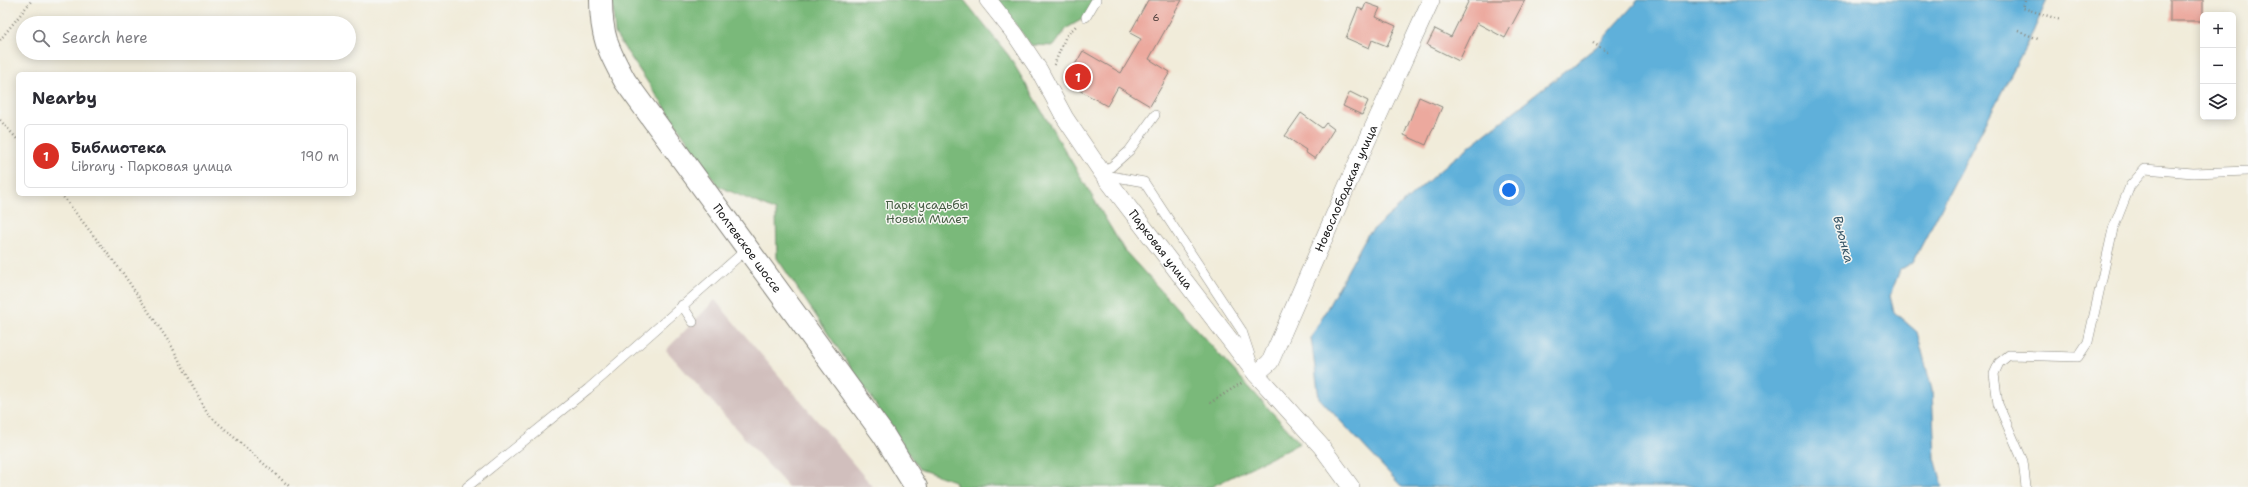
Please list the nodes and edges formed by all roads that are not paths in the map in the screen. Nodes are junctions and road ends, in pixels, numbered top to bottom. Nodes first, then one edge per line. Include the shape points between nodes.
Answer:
1 (602, 0) edge
2 (988, 0) edge
3 (1096, 0) edge
4 (1431, 0) edge
5 (1086, 17) road end
6 (1156, 114) dead end
7 (2248, 171) edge
8 (1103, 174) junction
9 (747, 249) junction
10 (682, 305) junction
11 (694, 322) dead end
12 (1256, 374) junction
13 (467, 487) edge
14 (916, 487) edge
15 (1351, 487) edge
16 (2026, 487) edge

1 - 9 street, Полтевское шоссе via 601,24 610,53 625,81
2 - 8 street, Парковая улица via 1015,34 1042,75 1065,118
3 - 5 lane
4 - 12 street, Новослободская улица via 1270,362
6 - 8 lane via 1129,151
7 - 16 lane via 2193,173 2145,169 2130,186 2113,229 2088,342 2078,357 2009,355 1999,363 1994,374 1998,404 2023,461
8 - 12 street, Парковая улица
8 - 12 lane via 1144,182 1242,331
9 - 10 lane
9 - 14 street, Полтевское шоссе via 883,434
10 - 11 lane
10 - 13 lane via 588,389
12 - 15 street, Парковая улица via 1312,435

